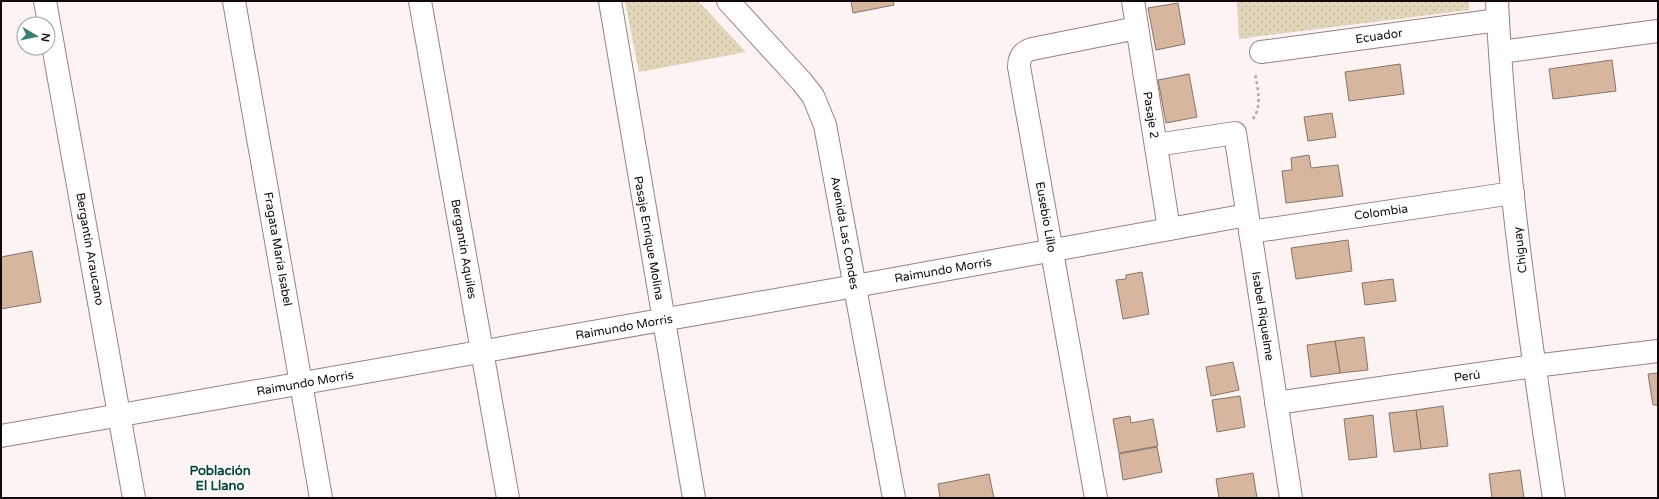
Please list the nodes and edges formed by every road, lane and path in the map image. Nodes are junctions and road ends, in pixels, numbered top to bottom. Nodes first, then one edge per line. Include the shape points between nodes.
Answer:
1 (45, 1) edge
2 (234, 1) edge
3 (420, 1) edge
4 (610, 1) edge
5 (728, 1) edge
6 (1133, 1) edge
7 (1497, 10) edge
8 (1137, 28) junction
9 (1658, 32) edge
10 (1261, 52) joint
11 (1500, 52) junction
12 (1235, 133) junction
13 (1156, 145) junction
14 (1513, 193) junction
15 (1248, 223) junction
16 (1169, 229) junction
17 (1052, 250) junction
18 (855, 286) junction
19 (663, 320) junction
20 (1658, 351) edge
21 (482, 352) junction
22 (1534, 366) junction
23 (301, 383) junction
24 (1276, 403) junction
25 (120, 415) junction
26 (1, 436) edge
27 (134, 498) edge
28 (321, 498) edge
29 (508, 498) edge
30 (694, 498) edge
31 (894, 498) edge
32 (1096, 498) edge
33 (1291, 498) edge
34 (1554, 498) edge

1 - 25 street, Bergantín Araucano
2 - 23 street, Fragata María Isabel
3 - 21 street, Bergantín Aquiles
4 - 19 street, Pasaje Enrique Molina
5 - 18 street, Avenida Las Condes via 791,68 813,96 820,111 829,143
6 - 8 street, Pasaje 2
7 - 10 street, Ecuador
7 - 11 street, Chiguay
8 - 13 street, Pasaje 2
8 - 17 street, Eusebio Lillo via 1032,49 1025,51 1019,60
9 - 11 street
10 - 12 path via 1253,59 1259,96 1258,107 1250,123
11 - 14 street, Chiguay
12 - 13 street
12 - 15 street, Isabel Riquelme
13 - 16 street, Pasaje 2
14 - 15 street, Colombia
14 - 22 street, Chiguay
15 - 16 street, Raimundo Morris
15 - 24 street, Isabel Riquelme
16 - 17 street, Raimundo Morris
17 - 18 street, Raimundo Morris
17 - 32 street, Eusebio Lillo
18 - 19 street, Raimundo Morris
18 - 31 street, Avenida Las Condes
19 - 21 street, Raimundo Morris
19 - 30 street, Pasaje Enrique Molina
20 - 22 street, Perú
21 - 23 street, Raimundo Morris
21 - 29 street, Bergantín Aquiles
22 - 24 street, Perú
22 - 34 street, Chiguay
23 - 25 street, Raimundo Morris
23 - 28 street, Fragata María Isabel
24 - 33 street, Isabel Riquelme
25 - 26 street, Raimundo Morris
25 - 27 street, Bergantín Araucano

